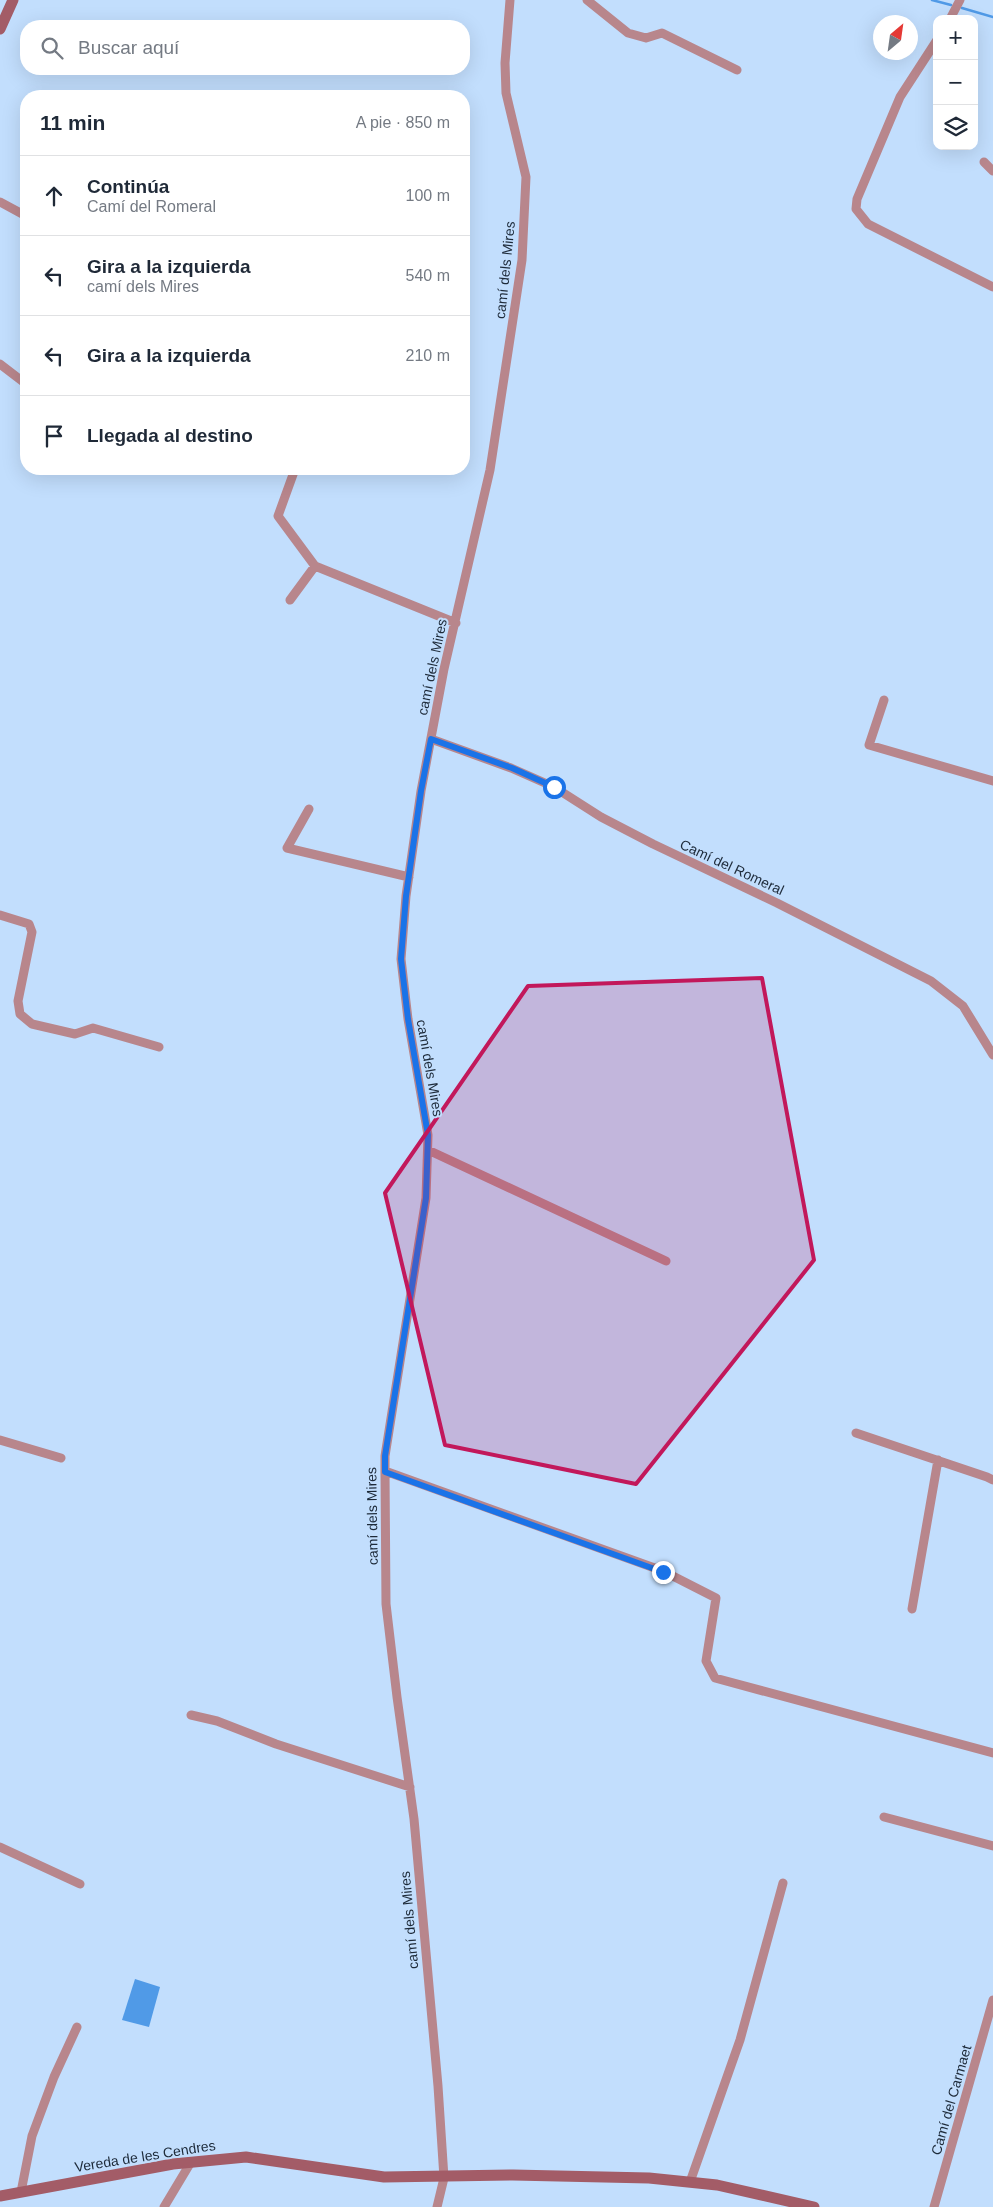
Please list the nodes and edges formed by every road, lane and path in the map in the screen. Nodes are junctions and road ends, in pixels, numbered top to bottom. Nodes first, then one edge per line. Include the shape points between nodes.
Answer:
1 (13, 0) edge
2 (510, 0) edge
3 (587, 0) edge
4 (960, 0) edge
5 (952, 15) edge
6 (0, 28) edge
7 (933, 46) edge
8 (737, 70) dead end
9 (984, 162) dead end
10 (993, 171) edge
11 (0, 202) edge
12 (20, 213) edge
13 (993, 287) edge
14 (0, 364) edge
15 (20, 379) edge
16 (293, 475) edge
17 (315, 566) junction
18 (290, 600) dead end
19 (456, 623) junction
20 (884, 700) dead end
21 (431, 739) junction
22 (993, 781) edge
23 (309, 809) dead end
24 (409, 877) junction
25 (0, 916) edge
26 (159, 1047) dead end
27 (993, 1056) edge
28 (428, 1150) junction
29 (666, 1261) dead end
30 (856, 1433) dead end
31 (0, 1440) edge
32 (62, 1458) dead end
33 (938, 1460) junction
34 (385, 1472) junction
35 (993, 1480) edge
36 (912, 1609) dead end
37 (191, 1715) dead end
38 (993, 1753) edge
39 (410, 1787) junction
40 (884, 1817) dead end
41 (993, 1846) edge
42 (0, 1848) edge
43 (783, 1882) dead end
44 (80, 1884) dead end
45 (993, 2000) edge
46 (991, 2013) edge
47 (77, 2027) dead end
48 (191, 2162) junction
49 (444, 2178) junction
50 (690, 2182) junction
51 (21, 2192) junction
52 (0, 2196) edge
53 (164, 2207) edge
54 (437, 2207) edge
55 (814, 2207) edge
56 (934, 2207) edge

1 - 6 main road
2 - 19 street, camí dels Mires via 506,93 526,177 522,260 490,470
3 - 8 street via 628,33 646,38 662,33
4 - 5 street
7 - 13 street via 900,97 857,199 856,209 868,224
9 - 10 street
11 - 12 street
14 - 15 street
16 - 17 street via 278,516
17 - 18 street
17 - 19 street
19 - 21 street, camí dels Mires
20 - 22 street via 869,746
21 - 24 street, camí dels Mires
21 - 27 street, Camí del Romeral via 554,787 601,817 653,844 931,981 963,1006
23 - 24 street via 287,848
24 - 28 street, camí dels Mires via 401,959
25 - 26 street via 29,924 32,932 18,1001 20,1014 32,1024 75,1034 93,1028
28 - 29 street
28 - 34 street, camí dels Mires via 426,1198
30 - 33 street
31 - 32 street
33 - 35 street
33 - 36 street
34 - 38 street via 663,1572 716,1598 706,1661 715,1678
34 - 39 street, camí dels Mires via 386,1604
37 - 39 street via 218,1721 276,1744
39 - 49 street, camí dels Mires
40 - 41 street
42 - 44 street
43 - 50 street via 740,2040
45 - 46 street, Camí del Carmaet
46 - 56 street, Camí del Carmaet
47 - 51 street via 32,2136
48 - 49 main road, Vereda de les Cendres via 246,2157 384,2177
48 - 51 main road, Vereda de les Cendres
48 - 53 street
49 - 50 main road, Vereda de les Cendres via 533,2176
49 - 54 street, camí dels Mires
50 - 55 main road, Vereda de les Cendres
51 - 52 main road, Vereda de les Cendres

